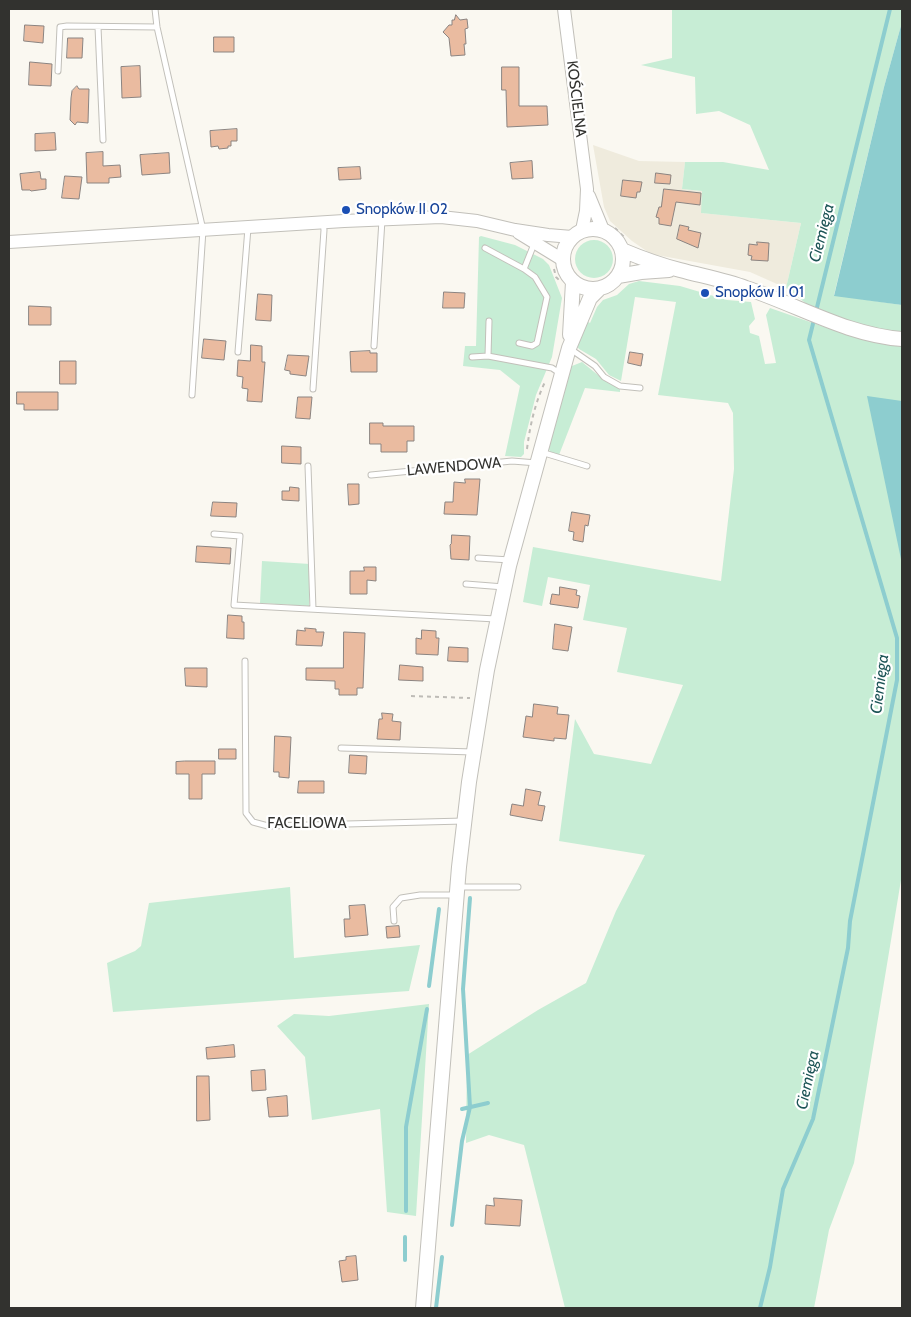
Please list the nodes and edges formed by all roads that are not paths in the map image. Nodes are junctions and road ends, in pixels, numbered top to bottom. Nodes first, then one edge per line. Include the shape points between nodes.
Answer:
1 (155, 9) edge
2 (564, 9) edge
3 (98, 27) junction
4 (157, 27) junction
5 (58, 71) dead end
6 (103, 140) dead end
7 (587, 189) junction
8 (382, 220) junction
9 (322, 222) junction
10 (248, 227) junction
11 (606, 228) junction
12 (203, 230) junction
13 (515, 230) junction
14 (578, 234) junction
15 (9, 242) edge
16 (535, 242) junction
17 (624, 245) junction
18 (486, 248) dead end
19 (558, 264) junction
20 (524, 269) junction
21 (678, 270) junction
22 (618, 276) junction
23 (569, 285) junction
24 (599, 289) junction
25 (489, 321) dead end
26 (902, 339) edge
27 (519, 343) dead end
28 (374, 346) dead end
29 (569, 348) junction
30 (238, 352) dead end
31 (488, 356) junction
32 (472, 357) dead end
33 (562, 374) junction
34 (640, 388) dead end
35 (313, 389) dead end
36 (192, 395) dead end
37 (539, 458) junction
38 (308, 466) dead end
39 (587, 466) dead end
40 (371, 475) dead end
41 (214, 534) dead end
42 (478, 558) dead end
43 (511, 560) junction
44 (466, 584) dead end
45 (504, 587) junction
46 (313, 609) junction
47 (497, 619) junction
48 (245, 661) dead end
49 (341, 748) dead end
50 (474, 752) junction
51 (465, 821) junction
52 (518, 887) dead end
53 (457, 891) junction
54 (394, 920) dead end
55 (422, 1308) edge

1 - 4 lane
2 - 7 street, KOŚCIELNA
3 - 4 lane
3 - 5 lane via 60,27
3 - 6 lane
4 - 12 lane
7 - 11 street, KOŚCIELNA
7 - 14 street, KOŚCIELNA via 586,211
8 - 9 street
8 - 13 street via 459,218
8 - 28 lane
9 - 10 street
9 - 35 lane
10 - 12 street
10 - 30 lane
11 - 14 main road
11 - 17 main road
12 - 15 street
12 - 36 lane
13 - 14 street via 548,235
13 - 16 street
14 - 19 main road via 565,247
16 - 19 street
16 - 20 lane
17 - 21 main road
17 - 22 main road
18 - 20 lane
19 - 23 main road via 566,272
20 - 27 lane via 535,277 547,297 537,343 532,346
21 - 22 main road
21 - 26 main road via 731,283 839,324
22 - 24 main road
23 - 24 main road
23 - 29 main road via 573,306
24 - 29 main road via 590,298
25 - 31 lane
29 - 33 main road
29 - 34 lane via 595,366 604,377 620,386
31 - 32 lane
31 - 33 lane via 552,368
33 - 37 main road
37 - 39 lane, LAWENDOWA
37 - 40 lane, LAWENDOWA
37 - 43 main road
38 - 46 lane
41 - 46 lane via 240,536 234,605
42 - 43 lane
43 - 45 main road
44 - 45 lane
45 - 47 main road
46 - 47 lane
47 - 50 main road
48 - 51 lane, FACELIOWA via 246,813 254,822 268,826
49 - 50 lane
50 - 51 main road
51 - 53 main road
52 - 53 lane
53 - 54 lane via 401,898 393,906
53 - 55 main road

